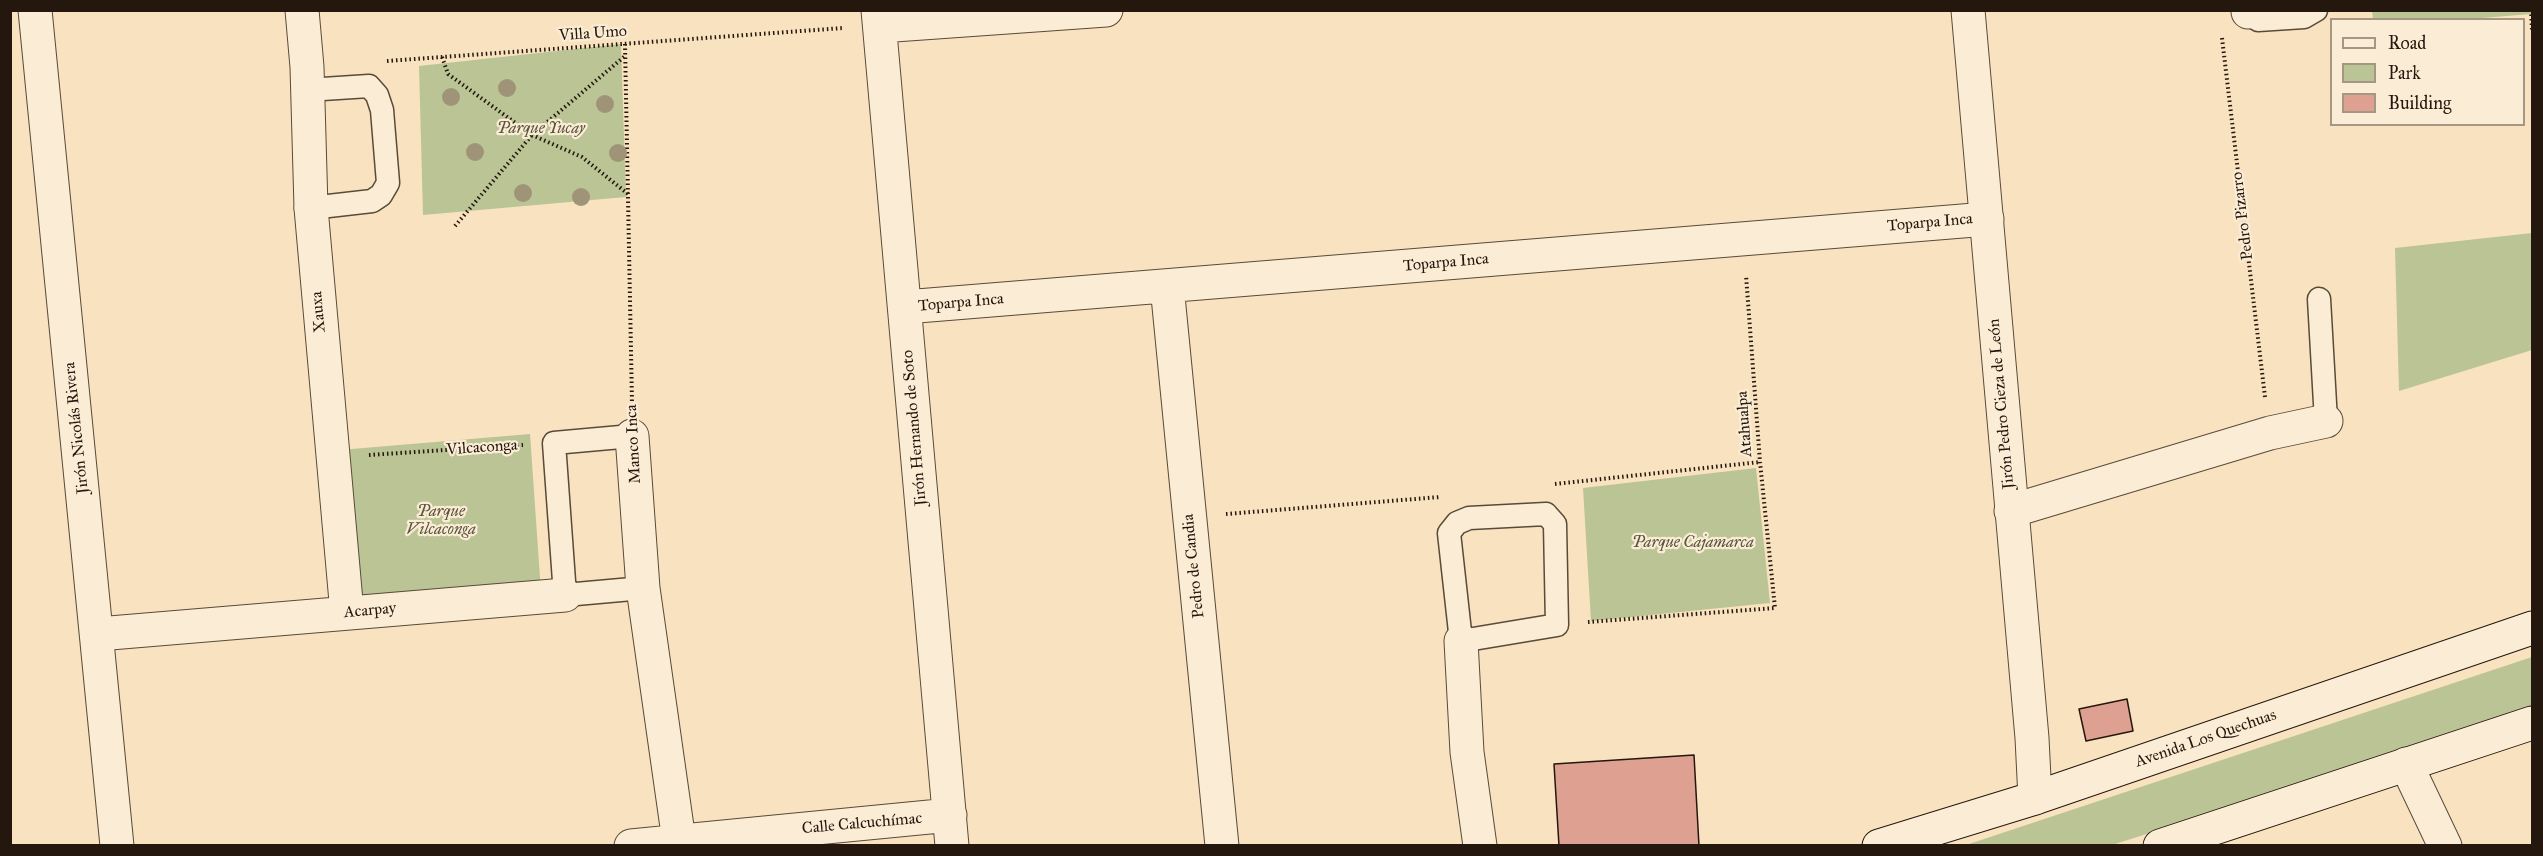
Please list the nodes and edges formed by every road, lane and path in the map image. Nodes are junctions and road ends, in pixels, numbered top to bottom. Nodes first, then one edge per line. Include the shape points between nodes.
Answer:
1 (35, 10) edge
2 (302, 10) edge
3 (1106, 10) edge
4 (1968, 10) edge
5 (2316, 10) edge
6 (2531, 10) edge
7 (2248, 11) edge
8 (879, 18) edge
9 (2532, 30) edge
10 (625, 44) junction
11 (625, 56) junction
12 (442, 57) junction
13 (386, 62) dead end
14 (307, 90) junction
15 (532, 135) junction
16 (628, 194) junction
17 (311, 208) junction
18 (1987, 219) junction
19 (455, 226) dead end
20 (1744, 238) junction
21 (1167, 286) junction
22 (2319, 299) dead end
23 (904, 307) junction
24 (2326, 421) joint
25 (2270, 433) junction
26 (632, 436) junction
27 (554, 443) junction
28 (332, 457) junction
29 (2011, 511) junction
30 (643, 588) junction
31 (564, 594) junction
32 (347, 613) junction
33 (1557, 625) junction
34 (2532, 628) edge
35 (98, 634) junction
36 (1461, 641) junction
37 (2532, 723) edge
38 (2406, 765) junction
39 (2035, 798) junction
40 (951, 830) edge
41 (679, 841) junction
42 (117, 846) edge
43 (631, 846) edge
44 (1222, 846) edge
45 (1480, 846) edge
46 (1879, 846) edge
47 (2160, 846) edge
48 (2445, 846) edge

1 - 35 street, Jirón Nicolás Rivera
2 - 14 street, Xauxa
3 - 8 street
4 - 18 street, Jirón Pedro Cieza de León
5 - 7 lane via 2304,17 2258,20
6 - 9 path
7 - 25 path, Pedro Pizarro via 2222,38
8 - 10 path, Villa Umo
8 - 23 street, Jirón Hernando de Soto
10 - 11 path, Manco Inca
10 - 12 path, Villa Umo
11 - 15 path
11 - 16 path, Manco Inca
12 - 13 path, Villa Umo
12 - 15 path via 448,74
14 - 17 street, Xauxa
14 - 17 lane via 369,86 377,95 382,110 388,183 372,201
15 - 16 path via 582,156
15 - 19 path
16 - 26 path, Manco Inca
17 - 28 street, Xauxa
18 - 20 street, Toparpa Inca
18 - 29 street, Jirón Pedro Cieza de León
20 - 21 street, Toparpa Inca
20 - 33 path, Atahualpa via 1774,608
21 - 23 street, Toparpa Inca
21 - 44 street, Pedro de Candia
22 - 24 lane
23 - 40 street, Jirón Hernando de Soto
24 - 25 street
25 - 29 street
26 - 27 lane
26 - 30 street, Manco Inca
27 - 28 path, Vilcaconga
27 - 31 lane
28 - 32 street, Xauxa
29 - 39 street, Jirón Pedro Cieza de León
30 - 31 lane, Acarpay
30 - 41 street, Manco Inca
31 - 32 street, Acarpay
32 - 35 street, Acarpay
33 - 36 lane
33 - 36 lane via 1555,524 1546,514 1469,518 1457,523 1449,533
34 - 39 street, Avenida Los Quechuas
35 - 42 street, Jirón Nicolás Rivera
36 - 45 street via 1467,752
37 - 38 street
38 - 47 street
38 - 48 street
39 - 46 street, Avenida Los Quechuas
40 - 41 street, Calle Calcuchímac
41 - 43 street, Calle Calcuchímac

